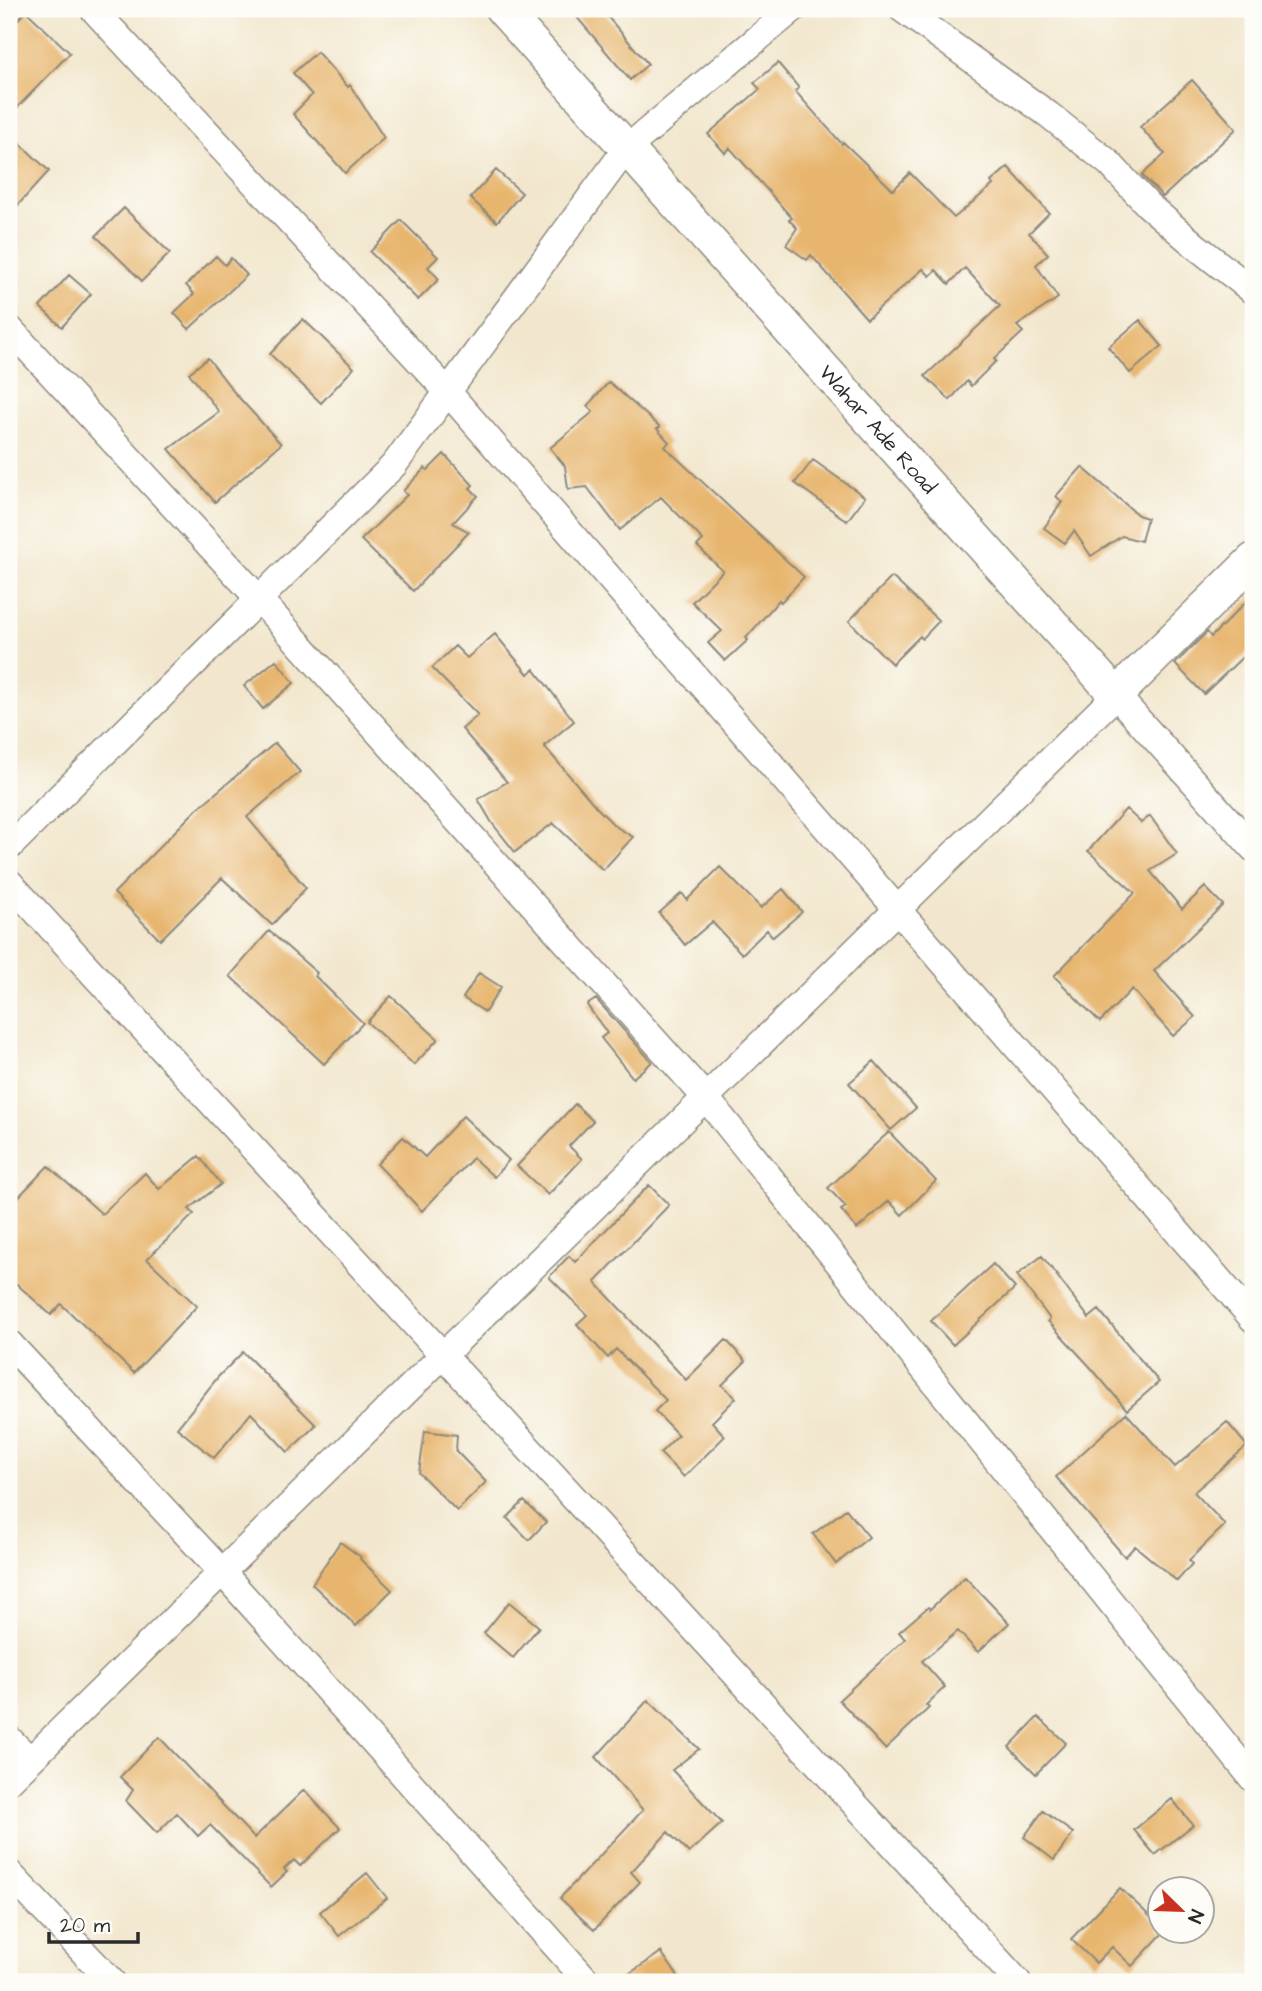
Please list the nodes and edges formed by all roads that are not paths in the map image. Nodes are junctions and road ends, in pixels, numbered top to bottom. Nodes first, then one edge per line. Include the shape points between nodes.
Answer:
1 (93, 9) edge
2 (502, 9) edge
3 (793, 9) edge
4 (902, 9) edge
5 (626, 149) junction
6 (1253, 291) edge
7 (9, 328) edge
8 (447, 390) junction
9 (1253, 560) edge
10 (259, 599) junction
11 (1116, 695) junction
12 (9, 847) edge
13 (1253, 848) edge
14 (9, 882) edge
15 (898, 909) junction
16 (706, 1098) junction
17 (1253, 1320) edge
18 (9, 1343) edge
19 (443, 1355) junction
20 (222, 1572) junction
21 (9, 1739) edge
22 (30, 1760) junction
23 (1253, 1779) edge
24 (9, 1781) edge
25 (9, 1873) edge
26 (112, 1982) edge
27 (588, 1982) edge
28 (1018, 1982) edge

1 - 8 street
2 - 5 street, Wahar Ade Road
3 - 5 street
4 - 6 street via 1109,163 1148,205
5 - 8 street
5 - 11 street, Wahar Ade Road
7 - 10 street
8 - 10 street via 394,465
8 - 15 street
9 - 11 street
10 - 12 street
10 - 16 street
11 - 13 street, Wahar Ade Road
11 - 15 street
14 - 19 street
15 - 16 street
15 - 17 street
16 - 19 street
16 - 23 street
18 - 20 street
19 - 20 street
19 - 28 street
20 - 22 street
20 - 27 street
21 - 22 street
22 - 24 street
25 - 26 street

